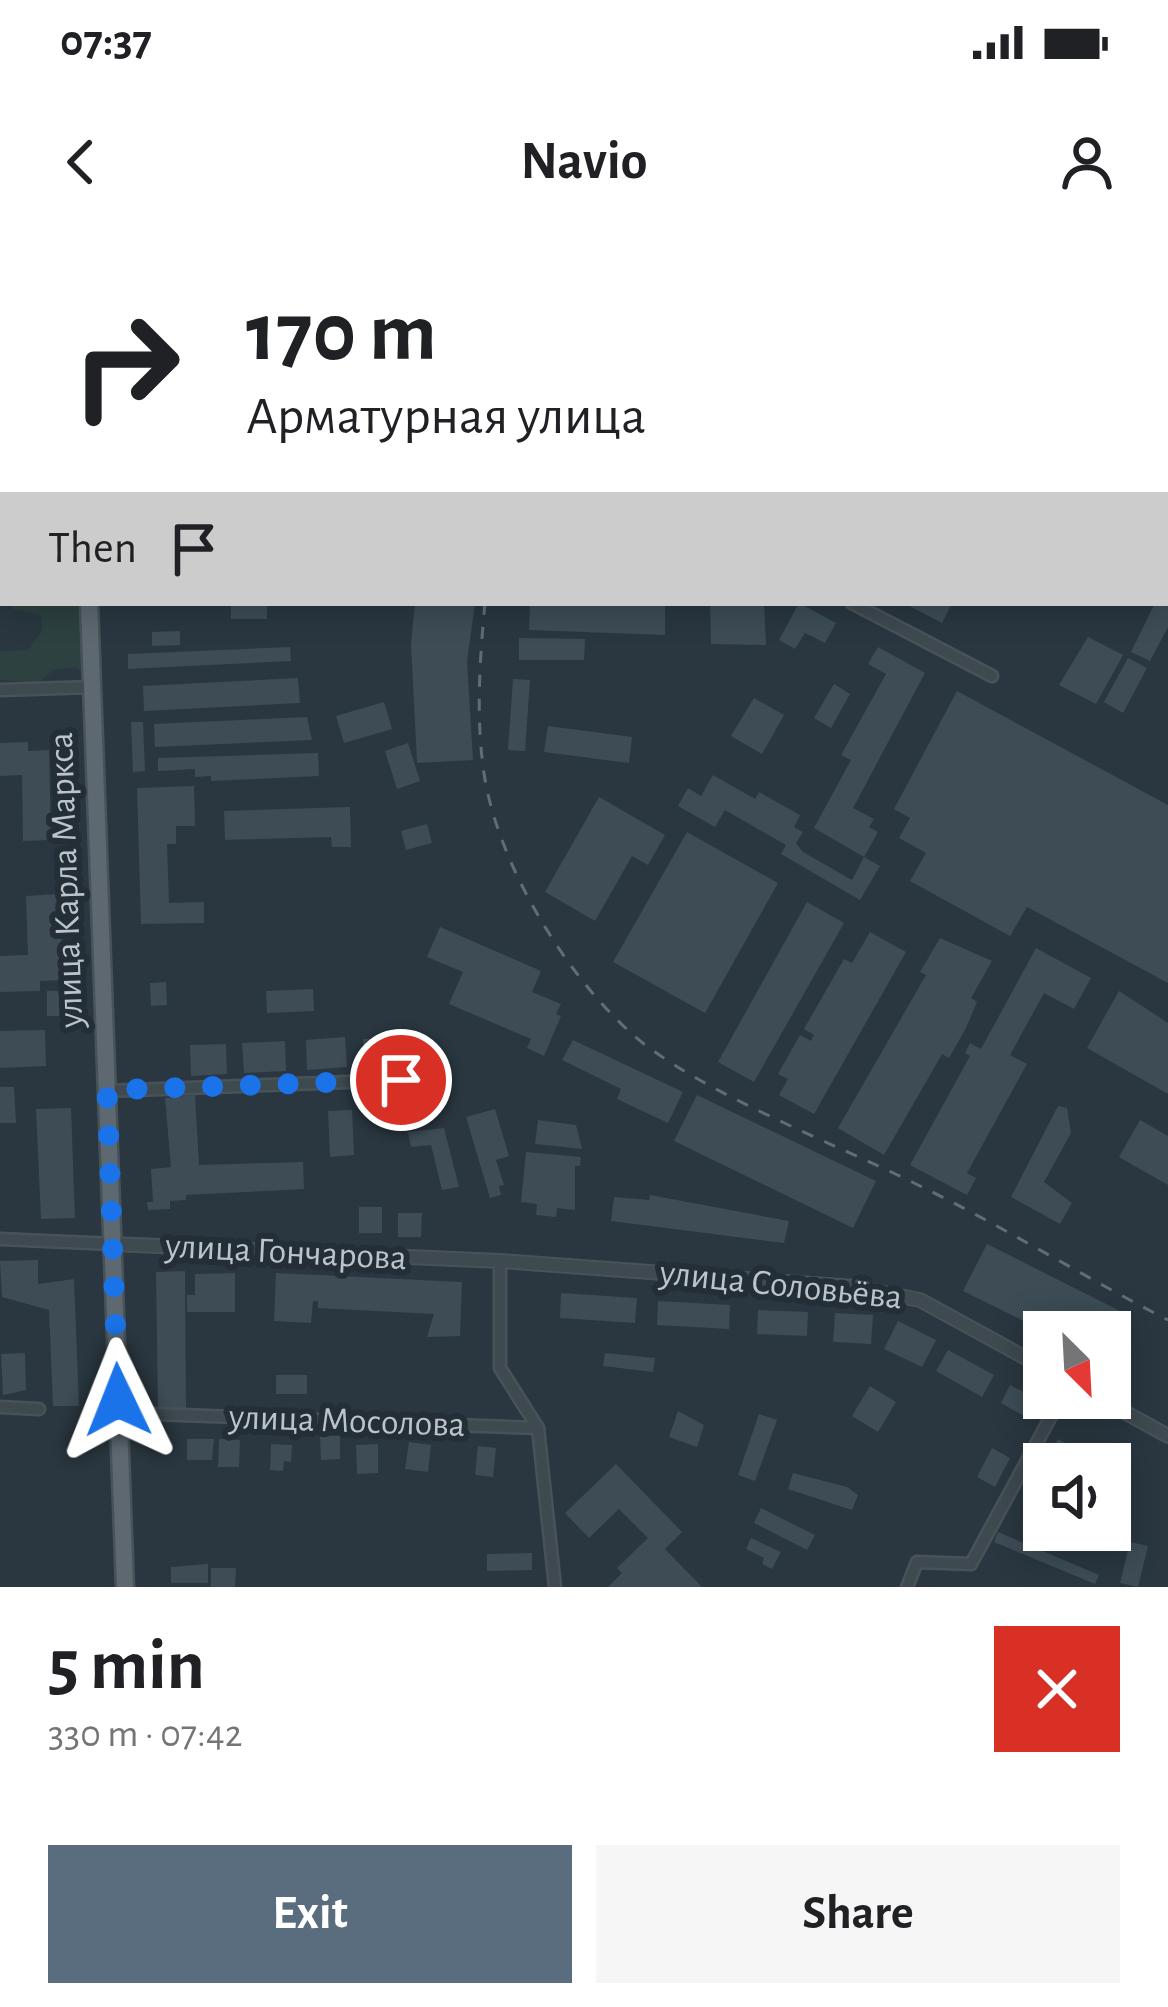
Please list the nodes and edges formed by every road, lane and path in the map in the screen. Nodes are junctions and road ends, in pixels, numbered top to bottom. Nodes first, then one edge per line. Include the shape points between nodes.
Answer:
1 (89, 606) edge
2 (858, 606) edge
3 (992, 676) dead end
4 (92, 687) junction
5 (0, 690) edge
6 (401, 1080) dead end
7 (107, 1090) junction
8 (0, 1239) edge
9 (112, 1244) junction
10 (500, 1261) junction
11 (1023, 1356) edge
12 (0, 1407) edge
13 (39, 1409) dead end
14 (155, 1414) dead end
15 (1131, 1416) edge
16 (1050, 1419) edge
17 (538, 1428) junction
18 (1168, 1436) edge
19 (1022, 1471) joint
20 (125, 1587) edge
21 (555, 1587) edge
22 (907, 1587) edge

1 - 4 main road, улица Карла Маркса
2 - 3 street
4 - 5 street
4 - 7 main road, улица Карла Маркса
6 - 7 street
7 - 9 main road, улица Карла Маркса
8 - 9 street, улица Гончарова
9 - 10 street, улица Гончарова
9 - 20 main road, улица Карла Маркса
10 - 11 street, улица Соловьёва via 887,1292 920,1300
10 - 17 street via 500,1368
12 - 13 street
14 - 17 street, улица Мосолова
15 - 18 street
16 - 19 street
17 - 21 street
19 - 22 street via 971,1564 917,1562

